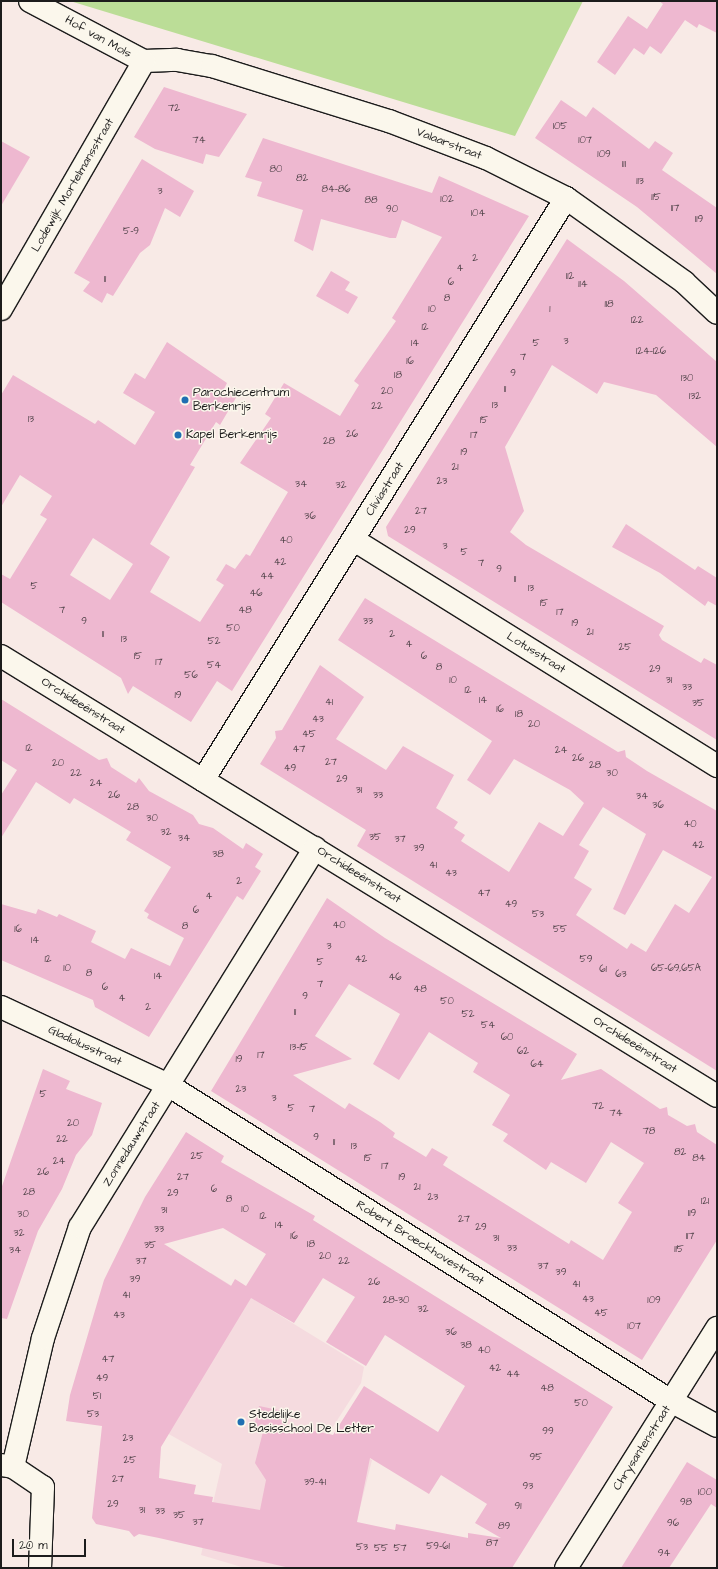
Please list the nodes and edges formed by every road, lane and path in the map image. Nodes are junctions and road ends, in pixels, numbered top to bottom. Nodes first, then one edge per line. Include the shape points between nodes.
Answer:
1 (30, 1) edge
2 (144, 61) junction
3 (566, 198) junction
4 (1, 309) edge
5 (717, 312) edge
6 (354, 540) junction
7 (1, 656) edge
8 (717, 766) edge
9 (203, 780) junction
10 (315, 848) junction
11 (1, 1007) edge
12 (168, 1085) junction
13 (717, 1096) edge
14 (717, 1328) edge
15 (671, 1401) junction
16 (717, 1426) edge
17 (7, 1466) edge
18 (40, 1568) edge
19 (566, 1568) edge

1 - 2 street, Hof van Mols
2 - 3 street, Valaarstraat via 177,60 212,66 389,121 486,158
2 - 4 street, Lodewijk Mortelmansstraat
3 - 5 street, Valaarstraat via 684,282
3 - 6 street, Cliviastraat
6 - 8 street, Lotusstraat
6 - 9 street, Cliviastraat
7 - 9 street, Orchideeënstraat
9 - 10 street, Orchideeënstraat
10 - 12 street, Zonnedauwstraat
10 - 13 street, Orchideeënstraat
11 - 12 street, Gladiolusstraat
12 - 15 street, Robert Broeckhovestraat
12 - 17 street, Zonnedauwstraat via 80,1227 43,1338
14 - 15 street, Chrysantenstraat
15 - 16 street, Robert Broeckhovestraat
15 - 19 street, Chrysantenstraat
17 - 18 street via 42,1487

